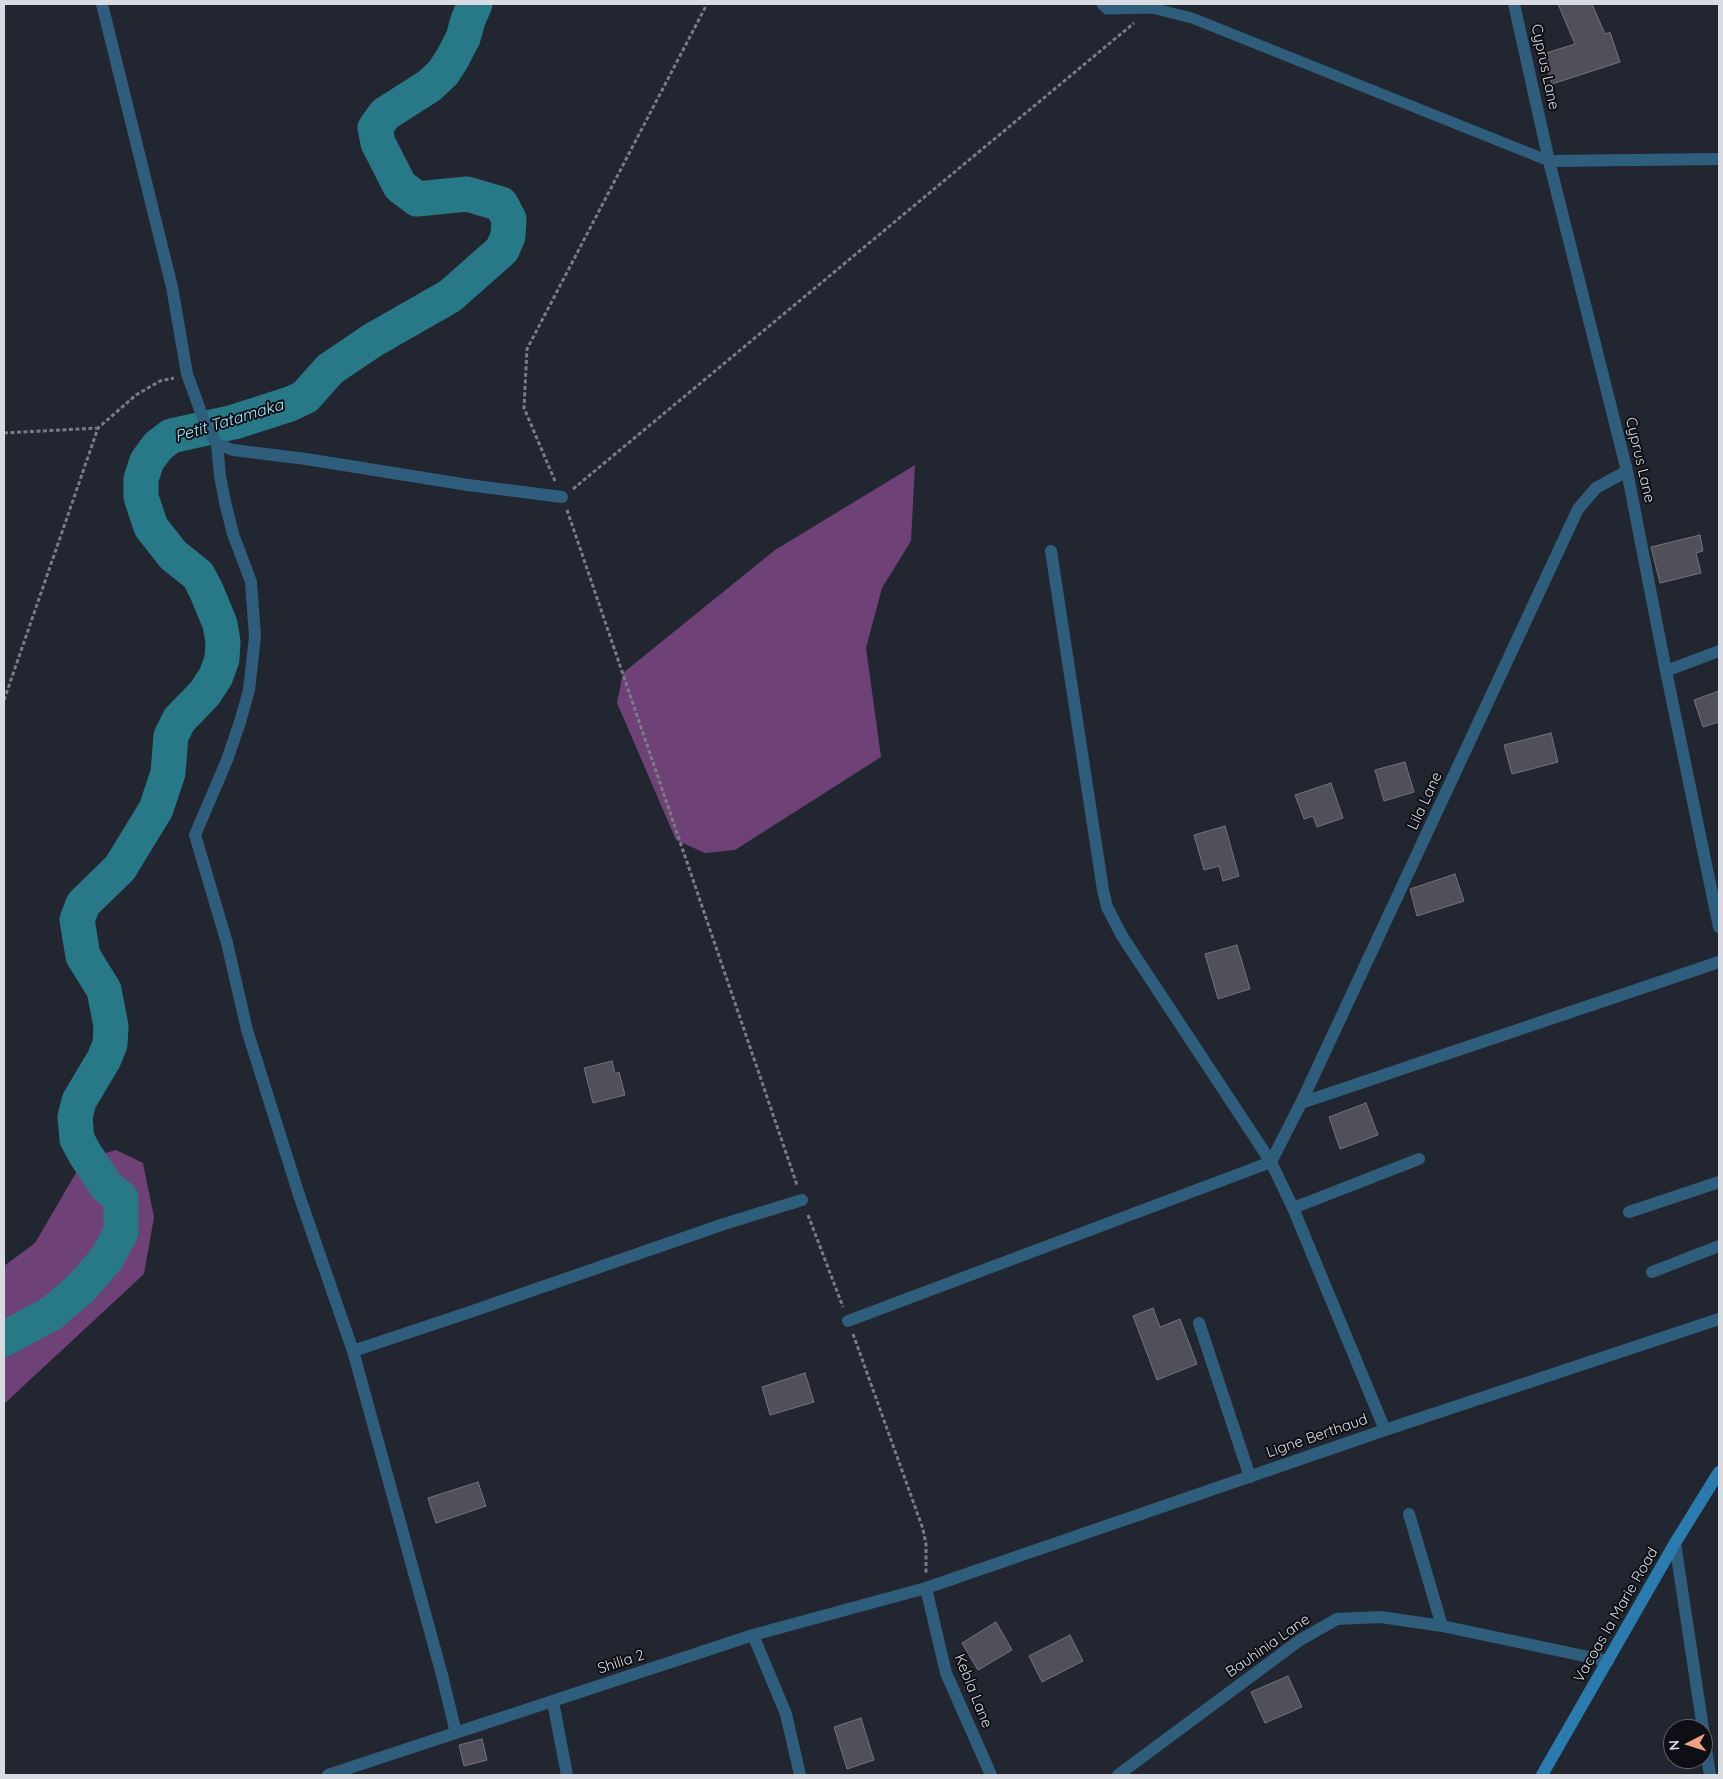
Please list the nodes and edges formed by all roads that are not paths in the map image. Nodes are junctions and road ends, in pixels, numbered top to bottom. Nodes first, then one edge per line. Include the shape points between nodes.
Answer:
1 (102, 4) edge
2 (1102, 4) edge
3 (1514, 4) edge
4 (1719, 159) edge
5 (1548, 161) junction
6 (216, 444) junction
7 (1627, 471) junction
8 (562, 497) road end
9 (1051, 551) dead end
10 (1719, 651) edge
11 (1666, 671) junction
12 (1719, 927) edge
13 (1719, 962) edge
14 (1301, 1102) junction
15 (1419, 1159) dead end
16 (1270, 1162) junction
17 (1719, 1182) edge
18 (802, 1200) road end
19 (1293, 1208) junction
20 (1629, 1212) dead end
21 (1719, 1246) edge
22 (1652, 1272) dead end
23 (1719, 1319) edge
24 (848, 1321) road end
25 (1199, 1323) dead end
26 (353, 1351) junction
27 (1385, 1430) junction
28 (1719, 1472) edge
29 (1250, 1477) junction
30 (1409, 1514) dead end
31 (1675, 1543) junction
32 (926, 1588) junction
33 (1442, 1626) junction
34 (753, 1635) junction
35 (1608, 1661) junction
36 (553, 1702) junction
37 (456, 1733) junction
38 (328, 1775) edge
39 (568, 1775) edge
40 (800, 1775) edge
41 (991, 1775) edge
42 (1118, 1775) edge
43 (1542, 1775) edge
44 (1710, 1775) edge

1 - 6 street via 172,287 187,374
2 - 5 lane via 1107,9 1152,8 1192,18
3 - 5 street, Cyprus Lane
4 - 5 street
5 - 7 street, Cyprus Lane
6 - 8 street via 233,450
6 - 26 street via 225,502 251,582 255,637 249,690 240,722 195,835 227,943 247,1030
7 - 11 street, Cyprus Lane
7 - 14 street, Lila Lane via 1596,488 1578,509
9 - 16 street via 1107,907 1122,936
10 - 11 street
11 - 12 street, Cyprus Lane
13 - 14 street
14 - 16 street, Lila Lane
15 - 19 street
16 - 19 street
16 - 24 street
17 - 20 street
18 - 26 street
19 - 27 street
21 - 22 street
23 - 27 street, Ligne Berthaud
25 - 29 street
26 - 37 street
27 - 29 street, Ligne Berthaud
28 - 31 main road, Vacoas la Marie Road
29 - 32 street, Ligne Berthaud
30 - 33 street
31 - 35 main road, Vacoas la Marie Road
31 - 44 street
32 - 34 street, Shilia 2
32 - 41 street, Kebla Lane via 946,1673
33 - 35 street, Bauhinia Lane
33 - 42 street, Bauhinia Lane via 1381,1617 1337,1619 1300,1640
34 - 36 street, Shilia 2
34 - 40 street via 786,1714
35 - 43 main road, Vacoas la Marie Road
36 - 37 street, Shilia 2
36 - 39 street
37 - 38 street, Shilia 2

